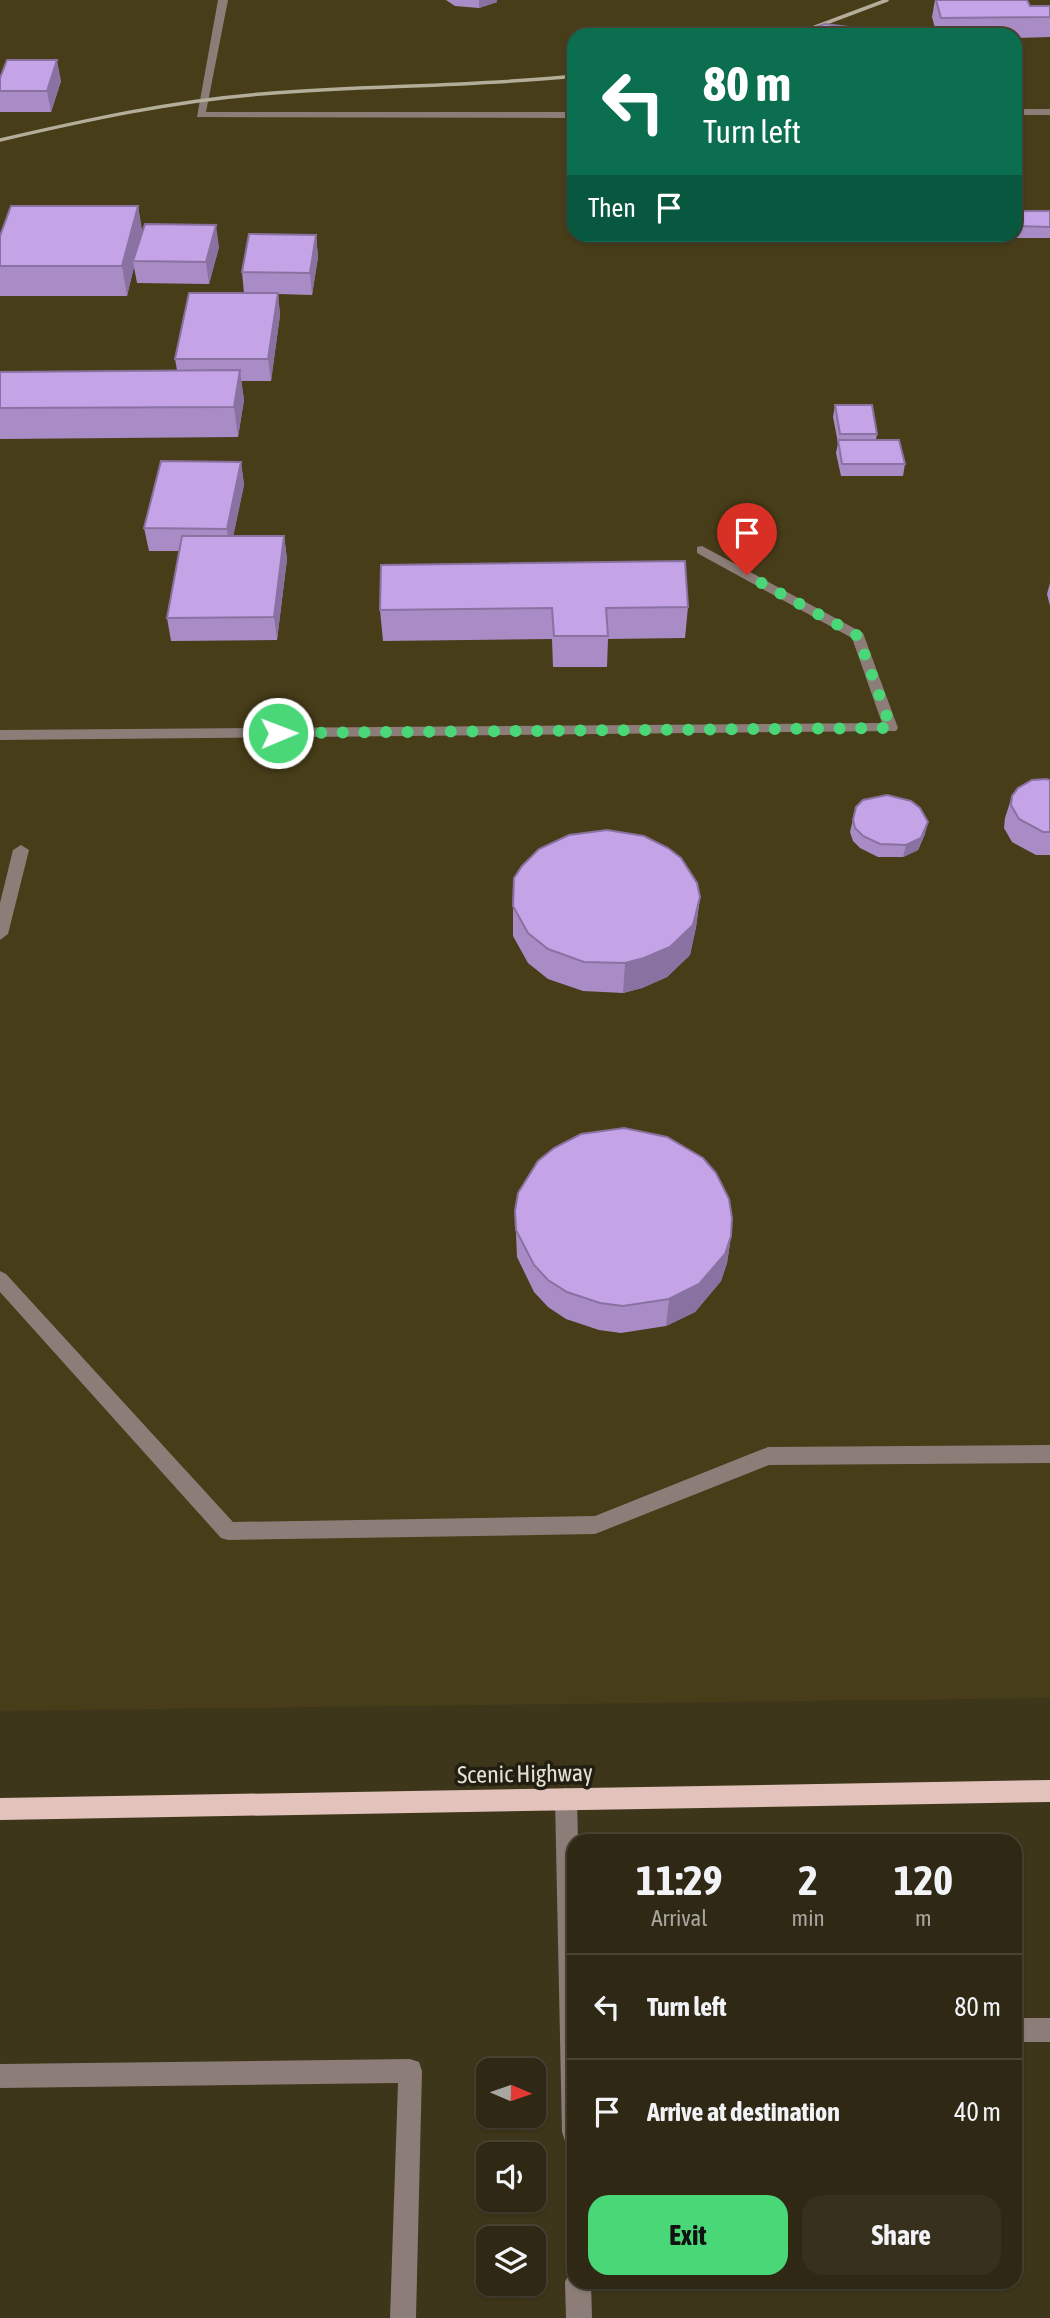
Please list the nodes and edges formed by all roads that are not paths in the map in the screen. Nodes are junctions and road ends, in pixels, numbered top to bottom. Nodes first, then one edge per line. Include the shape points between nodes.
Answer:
1 (223, 0) edge
2 (1022, 112) edge
3 (1050, 112) edge
4 (567, 115) edge
5 (702, 550) dead end
6 (0, 734) edge
7 (21, 850) dead end
8 (0, 934) edge
9 (0, 1279) edge
10 (1050, 1454) edge
11 (1050, 1791) edge
12 (566, 1799) junction
13 (0, 1809) edge
14 (567, 1834) edge
15 (1022, 2030) edge
16 (1050, 2030) edge
17 (0, 2076) edge
18 (578, 2289) edge
19 (403, 2318) edge
20 (579, 2318) edge

1 - 4 street via 200,115
2 - 3 street
5 - 6 street via 858,636 891,728
7 - 8 street
9 - 10 street via 228,1531 595,1525 768,1456
11 - 12 main road, Scenic Highway
12 - 13 main road, Scenic Highway
12 - 14 street
15 - 16 street
17 - 19 street via 410,2071
18 - 20 street

